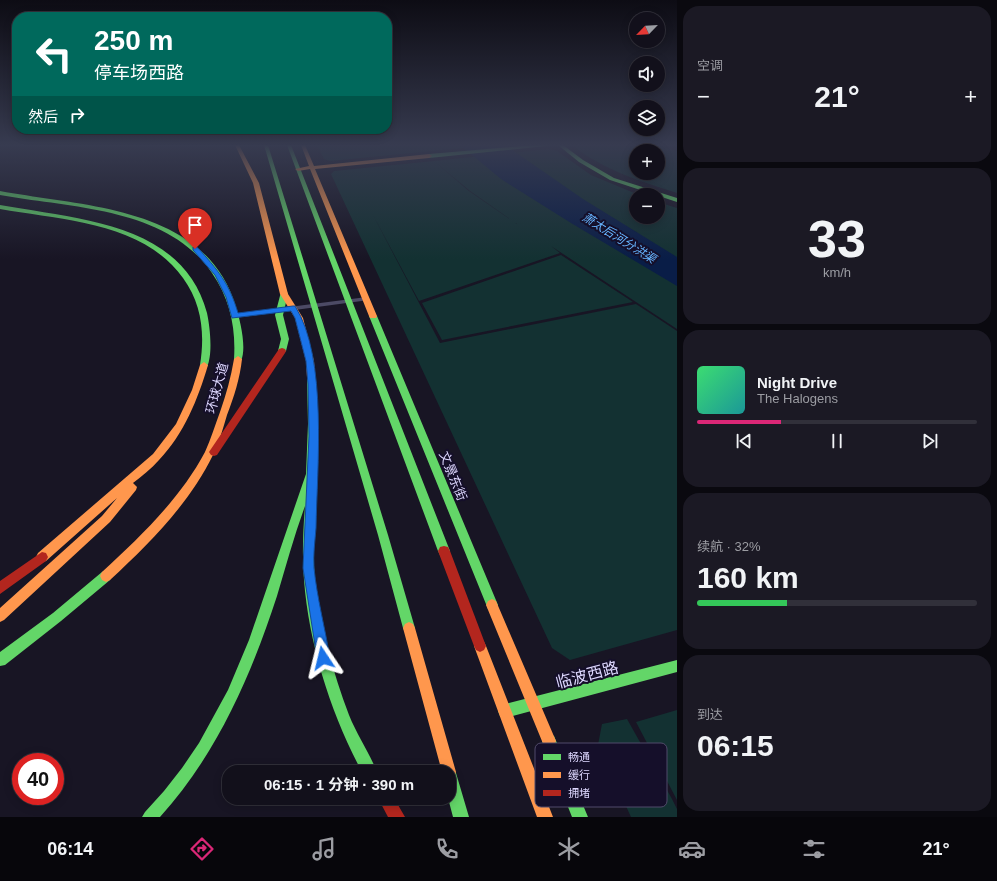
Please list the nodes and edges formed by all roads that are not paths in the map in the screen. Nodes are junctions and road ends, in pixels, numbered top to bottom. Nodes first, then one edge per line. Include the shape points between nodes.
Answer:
1 (256, 183) edge
2 (278, 183) edge
3 (303, 183) edge
4 (320, 183) edge
5 (627, 183) edge
6 (0, 193) edge
7 (677, 200) edge
8 (0, 208) edge
9 (284, 294) junction
10 (367, 298) junction
11 (348, 301) junction
12 (315, 305) junction
13 (293, 308) junction
14 (280, 310) junction
15 (235, 316) junction
16 (156, 458) junction
17 (200, 468) junction
18 (311, 475) junction
19 (0, 588) edge
20 (0, 616) edge
21 (0, 660) edge
22 (677, 666) edge
23 (533, 705) junction
24 (505, 711) junction
25 (549, 743) edge
26 (366, 765) edge
27 (447, 765) edge
28 (535, 790) edge
29 (456, 798) edge
30 (389, 805) edge
31 (541, 807) edge
32 (576, 807) edge
33 (150, 817) edge
34 (397, 817) edge
35 (461, 817) edge
36 (545, 817) edge
37 (580, 817) edge

1 - 9 main road
2 - 12 main road
3 - 11 main road
4 - 10 main road, 文景东街
5 - 7 main road
6 - 15 main road, 环球大道 via 110,212 149,223 174,234 195,249 218,274 230,297
8 - 16 main road, 环球大道 via 86,221 116,229 160,250 189,279 199,298 205,320 205,359 190,406
9 - 13 main road
9 - 14 main road
10 - 11 street
10 - 23 main road, 文景东街
11 - 12 street
11 - 24 main road
12 - 13 street
12 - 27 main road
13 - 14 street
13 - 18 main road via 299,318 310,361 314,409
14 - 15 street
14 - 17 main road via 285,339 281,354 219,446
15 - 17 main road, 环球大道 via 238,352 233,386 212,446
16 - 19 main road, 环球大道 via 47,554
16 - 20 main road via 106,519
17 - 21 main road, 环球大道 via 174,504 141,541 88,593
18 - 26 main road via 309,568 323,658 354,744
18 - 33 main road via 300,500 264,615 234,690 203,750 162,806
22 - 23 main road, 临波西路
23 - 24 main road, 临波西路
23 - 25 main road, 文景东街
24 - 28 main road
29 - 35 main road
30 - 34 main road
31 - 36 main road
32 - 37 main road, 文景东街

